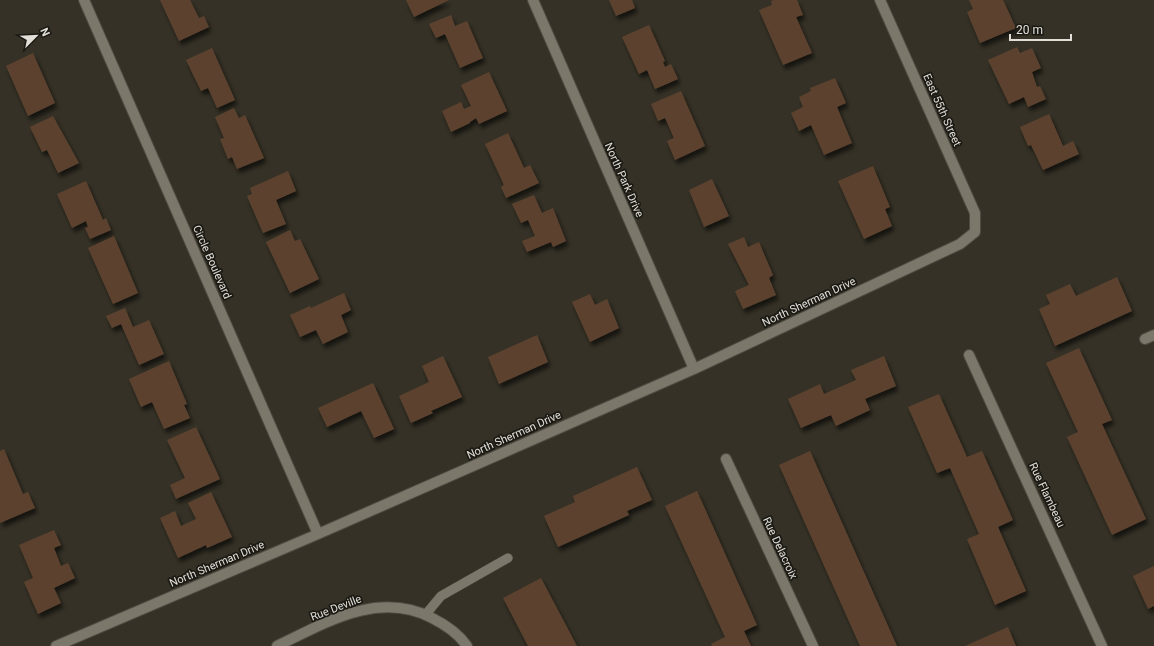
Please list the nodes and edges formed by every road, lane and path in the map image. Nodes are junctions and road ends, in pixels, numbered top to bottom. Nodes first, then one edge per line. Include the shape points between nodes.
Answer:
1 (84, 0) edge
2 (533, 0) edge
3 (880, 0) edge
4 (976, 232) joint
5 (969, 355) dead end
6 (694, 369) junction
7 (726, 459) dead end
8 (318, 534) junction
9 (508, 558) dead end
10 (426, 614) junction
11 (56, 646) edge
12 (277, 646) edge
13 (467, 646) edge
14 (813, 646) edge
15 (1102, 646) edge

1 - 8 street, Circle Boulevard
2 - 6 street, North Park Drive
3 - 4 street, East 55th Street via 975,213
4 - 6 street, North Sherman Drive via 960,244
5 - 15 street, Rue Flambeau
6 - 8 street, North Sherman Drive
7 - 14 street, Rue Delacroix
8 - 11 street, North Sherman Drive
9 - 10 lane via 441,596
10 - 12 street, Rue Deville via 398,607 370,608 342,616
10 - 13 street, Rue Deville via 443,623

